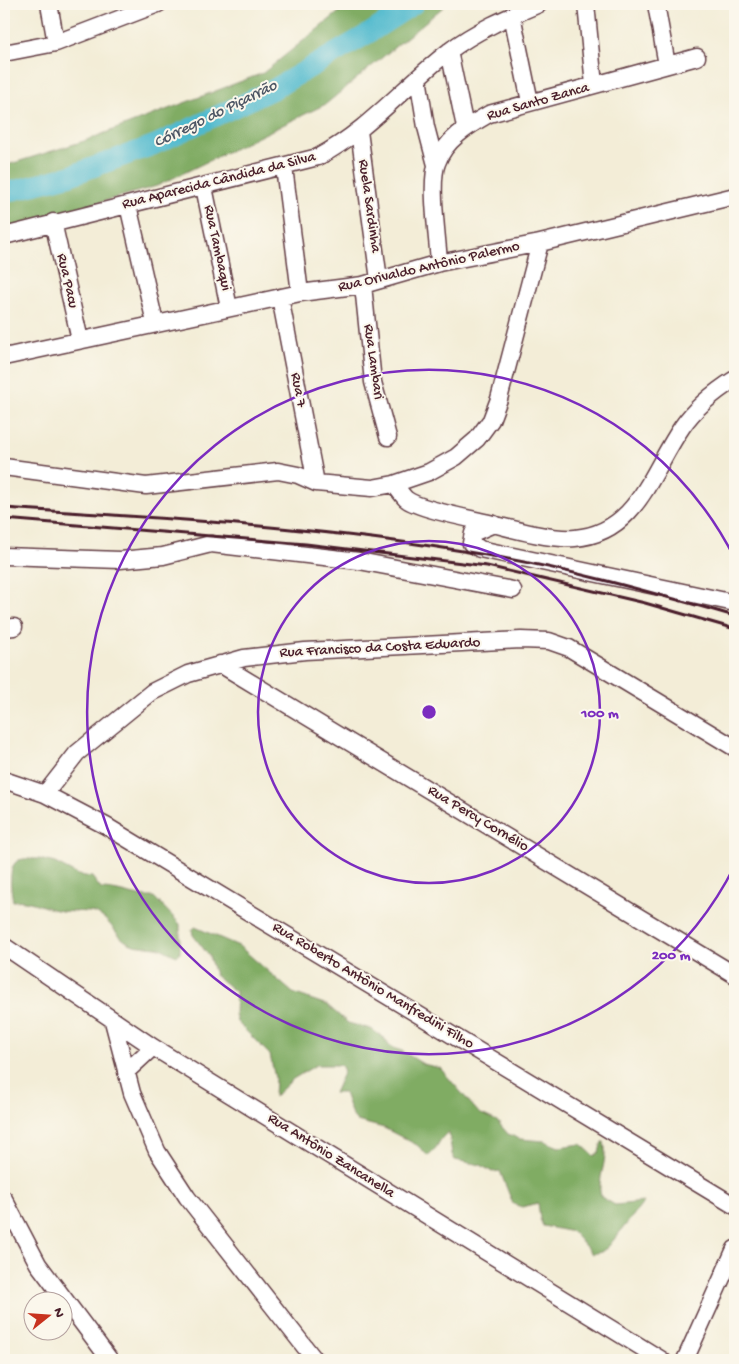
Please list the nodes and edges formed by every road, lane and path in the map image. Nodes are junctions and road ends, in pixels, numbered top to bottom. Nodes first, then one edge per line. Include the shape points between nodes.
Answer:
1 (49, 4) edge
2 (158, 4) edge
3 (539, 4) edge
4 (586, 4) edge
5 (656, 4) edge
6 (512, 15) junction
7 (56, 44) junction
8 (449, 51) junction
9 (4, 53) edge
10 (697, 57) dead end
11 (667, 65) junction
12 (418, 78) junction
13 (594, 85) junction
14 (530, 102) junction
15 (465, 127) junction
16 (360, 131) junction
17 (436, 165) junction
18 (284, 167) junction
19 (204, 187) junction
20 (735, 196) edge
21 (128, 205) junction
22 (53, 222) junction
23 (4, 236) edge
24 (540, 242) junction
25 (439, 263) junction
26 (379, 280) junction
27 (363, 285) junction
28 (300, 293) junction
29 (280, 297) junction
30 (230, 308) junction
31 (155, 323) junction
32 (80, 340) junction
33 (5, 352) edge
34 (735, 379) edge
35 (388, 437) dead end
36 (4, 467) edge
37 (316, 483) junction
38 (394, 484) junction
39 (494, 524) junction
40 (4, 556) edge
41 (513, 590) dead end
42 (735, 603) edge
43 (220, 664) junction
44 (735, 748) edge
45 (4, 780) edge
46 (45, 794) junction
47 (4, 946) edge
48 (735, 975) edge
49 (113, 1021) junction
50 (153, 1047) junction
51 (126, 1072) junction
52 (4, 1199) edge
53 (735, 1206) edge
54 (735, 1249) edge
55 (110, 1360) edge
56 (315, 1360) edge
57 (662, 1360) edge
58 (685, 1360) edge

1 - 7 street
2 - 7 street
3 - 6 street, Rua Aparecida Cândida da Silva
4 - 13 street
5 - 11 street
6 - 8 street, Rua Aparecida Cândida da Silva
6 - 14 street
7 - 9 street
8 - 12 street, Rua Aparecida Cândida da Silva
8 - 15 street
10 - 11 street, Rua Santo Zanca
11 - 13 street, Rua Santo Zanca
12 - 16 street, Rua Aparecida Cândida da Silva
12 - 17 street
13 - 14 street, Rua Santo Zanca
14 - 15 street, Rua Santo Zanca via 489,114
15 - 17 street, Rua Santo Zanca via 443,150
16 - 18 street, Rua Aparecida Cândida da Silva via 318,157
16 - 26 street, Ruela Sardinha
17 - 25 street, Rua Santo Zanca
18 - 19 street, Rua Aparecida Cândida da Silva
18 - 28 street
19 - 21 street, Rua Aparecida Cândida da Silva
19 - 30 street, Rua Tambaqui
20 - 24 street, Rua Orivaldo Antônio Palermo
21 - 22 street, Rua Aparecida Cândida da Silva
21 - 31 street
22 - 23 street, Rua Aparecida Cândida da Silva
22 - 32 street, Rua Pacu
24 - 25 street, Rua Orivaldo Antônio Palermo
24 - 38 street via 511,360 491,420 477,439 456,458 430,472
25 - 26 street, Rua Orivaldo Antônio Palermo
26 - 27 street, Rua Orivaldo Antônio Palermo
27 - 28 street, Rua Orivaldo Antônio Palermo
27 - 35 street, Rua Lambari via 373,382
28 - 29 street, Rua Orivaldo Antônio Palermo
29 - 30 street, Rua Orivaldo Antônio Palermo
29 - 37 street, Rua 7
30 - 31 street, Rua Orivaldo Antônio Palermo
31 - 32 street, Rua Orivaldo Antônio Palermo
32 - 33 street, Rua Orivaldo Antônio Palermo
34 - 39 street via 683,426 630,512 611,529 573,539
36 - 37 street via 146,486 278,471
37 - 38 street via 372,488
38 - 39 street via 407,500
39 - 42 street via 473,533 471,543 480,549
40 - 41 street via 120,560 164,556 211,544 358,561
43 - 44 street, Rua Francisco da Costa Eduardo via 305,651 521,640 549,642 569,648
43 - 46 street, Rua Francisco da Costa Eduardo via 188,674 152,692 78,753
43 - 48 street, Rua Percy Cornélio
45 - 46 street, Rua Roberto Antônio Manfredini Filho
46 - 53 street, Rua Roberto Antônio Manfredini Filho via 188,874
47 - 49 street, Rua Antônio Zancanella
49 - 50 street, Rua Antônio Zancanella
49 - 51 street
50 - 51 street
50 - 57 street, Rua Antônio Zancanella
51 - 56 street via 148,1133 186,1197
52 - 55 street via 38,1264
54 - 58 street

